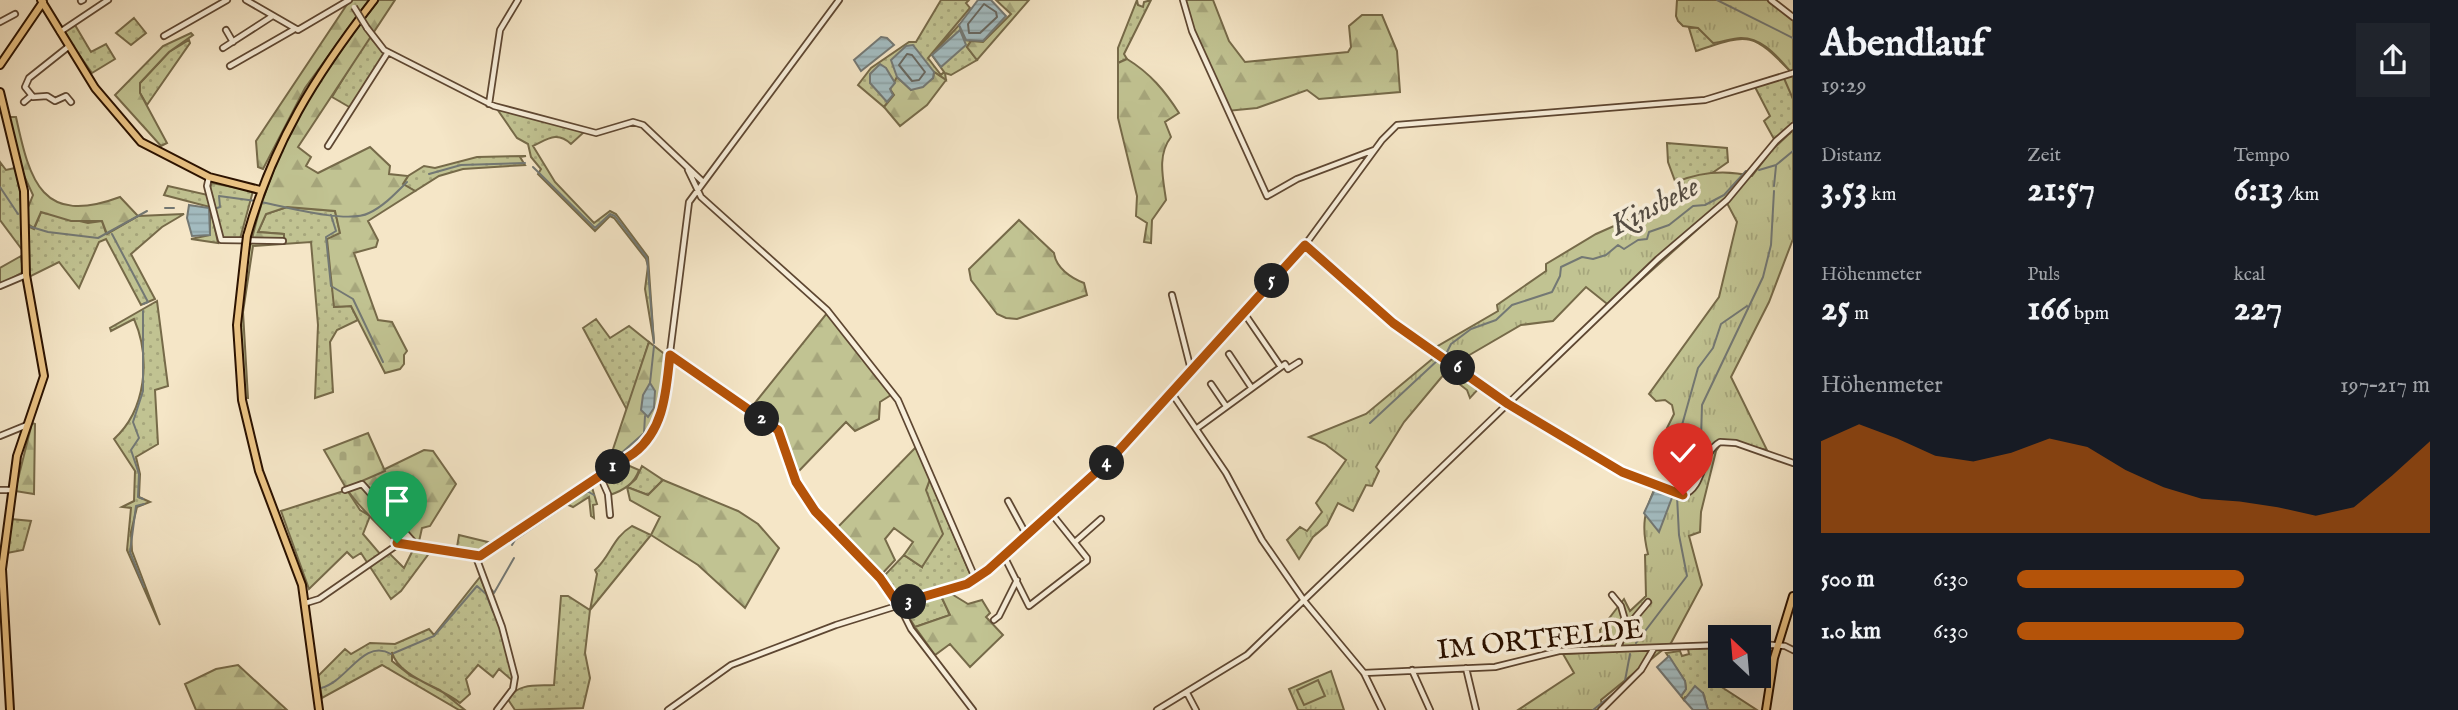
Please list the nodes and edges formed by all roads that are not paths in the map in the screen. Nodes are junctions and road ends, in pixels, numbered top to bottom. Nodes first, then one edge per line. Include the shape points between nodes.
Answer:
1 (108, 0) edge
2 (227, 0) edge
3 (246, 0) edge
4 (349, 0) edge
5 (374, 0) edge
6 (519, 0) edge
7 (839, 0) edge
8 (1183, 0) edge
9 (1771, 0) edge
10 (42, 1) edge
11 (1780, 2) edge
12 (47, 10) junction
13 (15, 15) dead end
14 (37, 15) junction
15 (271, 17) junction
16 (1793, 18) edge
17 (0, 22) edge
18 (291, 28) junction
19 (226, 30) dead end
20 (59, 32) junction
21 (164, 36) dead end
22 (233, 42) junction
23 (68, 47) junction
24 (223, 48) dead end
25 (3, 52) edge
26 (388, 52) junction
27 (0, 65) edge
28 (230, 66) dead end
29 (1793, 73) edge
30 (0, 92) edge
31 (30, 96) junction
32 (23, 102) dead end
33 (71, 102) dead end
34 (489, 104) junction
35 (1793, 126) edge
36 (328, 146) dead end
37 (1375, 150) junction
38 (268, 169) junction
39 (688, 170) junction
40 (209, 177) junction
41 (703, 182) junction
42 (237, 184) junction
43 (253, 184) junction
44 (261, 188) junction
45 (697, 192) junction
46 (283, 241) dead end
47 (1305, 245) junction
48 (26, 275) junction
49 (0, 286) edge
50 (1172, 295) dead end
51 (1244, 313) junction
52 (1229, 354) dead end
53 (670, 355) junction
54 (1299, 362) dead end
55 (1281, 367) junction
56 (1191, 370) junction
57 (1211, 384) dead end
58 (1251, 387) junction
59 (1171, 392) junction
60 (1508, 404) junction
61 (1226, 406) junction
62 (27, 425) junction
63 (1196, 429) junction
64 (0, 436) edge
65 (1793, 463) edge
66 (600, 476) junction
67 (0, 490) edge
68 (12, 490) junction
69 (345, 490) dead end
70 (1008, 501) dead end
71 (1051, 513) junction
72 (610, 516) dead end
73 (1101, 519) dead end
74 (406, 534) junction
75 (1027, 534) junction
76 (1075, 542) junction
77 (397, 545) junction
78 (418, 548) junction
79 (1004, 556) junction
80 (476, 557) junction
81 (1017, 579) junction
82 (976, 580) junction
83 (1612, 595) dead end
84 (1793, 596) edge
85 (1304, 600) junction
86 (1648, 602) dead end
87 (306, 603) junction
88 (901, 604) junction
89 (994, 620) dead end
90 (1627, 627) junction
91 (1771, 645) edge
92 (1777, 645) junction
93 (1708, 646) edge
94 (1654, 648) junction
95 (1617, 649) junction
96 (1793, 649) edge
97 (1466, 668) junction
98 (1412, 670) junction
99 (1364, 673) junction
100 (1187, 692) junction
101 (10, 710) edge
102 (319, 710) edge
103 (497, 710) edge
104 (668, 710) edge
105 (973, 710) edge
106 (1157, 710) edge
107 (1196, 710) edge
108 (1382, 710) edge
109 (1430, 710) edge
110 (1476, 710) edge
111 (1601, 710) edge
112 (1766, 710) edge

1 - 20 street
2 - 21 street
3 - 15 street
4 - 18 street via 302,29
4 - 26 street, bridge
5 - 38 main road via 307,93
6 - 34 street via 500,30
7 - 41 street
8 - 37 street via 1192,31 1267,196 1307,175
9 - 11 street
10 - 12 main road
10 - 14 main road
11 - 16 street
12 - 14 main road
12 - 20 main road
13 - 17 street
14 - 25 main road
15 - 18 street
15 - 22 street
18 - 28 street
19 - 22 street
20 - 23 main road
22 - 24 street
23 - 31 street via 34,74 25,87
23 - 40 main road via 104,100 141,142
25 - 27 main road
26 - 34 street
26 - 36 street
29 - 37 street via 1705,100 1406,123 1392,129
30 - 48 main road via 24,191
31 - 32 street
31 - 33 street via 55,101 66,96
34 - 39 street via 596,133 638,123
35 - 60 street via 1727,200 1658,259
37 - 47 street
38 - 43 main road
38 - 44 main road
39 - 41 street
39 - 45 street
40 - 42 main road
40 - 46 street via 207,186 221,240
41 - 45 street
42 - 43 main road
42 - 44 main road
43 - 44 main road
44 - 87 main road, bridge via 247,236 237,325 242,400 258,471 298,569
45 - 53 street via 687,209
45 - 82 street via 827,310 898,401
47 - 51 street
47 - 60 street via 1393,323
48 - 49 street
48 - 62 main road via 44,376
50 - 56 street
51 - 55 street
51 - 56 street
52 - 58 street
53 - 66 street via 663,408 655,428 641,448
53 - 88 street via 778,430 796,482 815,511
54 - 55 street via 1288,369
55 - 58 street
56 - 59 street
57 - 61 street
58 - 61 street
59 - 63 street
59 - 71 street via 1113,457
60 - 65 street via 1622,472 1678,494 1693,490 1710,450 1720,442
60 - 85 street
61 - 63 street
62 - 64 street
62 - 68 main road
63 - 85 street
66 - 72 street
66 - 80 street
67 - 68 street
68 - 101 main road via 1,581
69 - 74 street via 362,484
70 - 75 street
71 - 75 street
71 - 76 street
73 - 76 street
74 - 77 street
74 - 78 street
75 - 79 street
76 - 81 street via 1088,559 1028,605
77 - 78 street
77 - 87 street via 319,599
78 - 80 street
79 - 81 street
79 - 82 street
80 - 103 street via 505,635 516,682
81 - 89 street
82 - 88 street
83 - 90 street
84 - 92 main road
85 - 99 street
85 - 100 street via 1242,659
86 - 90 street
87 - 102 main road
88 - 104 street via 731,665
88 - 105 street via 911,629
90 - 95 street
91 - 92 street
92 - 96 street
92 - 112 main road
93 - 94 street, IM ORTFELDE
94 - 95 street, IM ORTFELDE
94 - 111 street via 1641,670
95 - 97 street, IM ORTFELDE via 1553,652 1498,667
97 - 98 street, IM ORTFELDE
97 - 110 street
98 - 99 street, IM ORTFELDE
98 - 109 street
99 - 108 street
100 - 106 street
100 - 107 street

